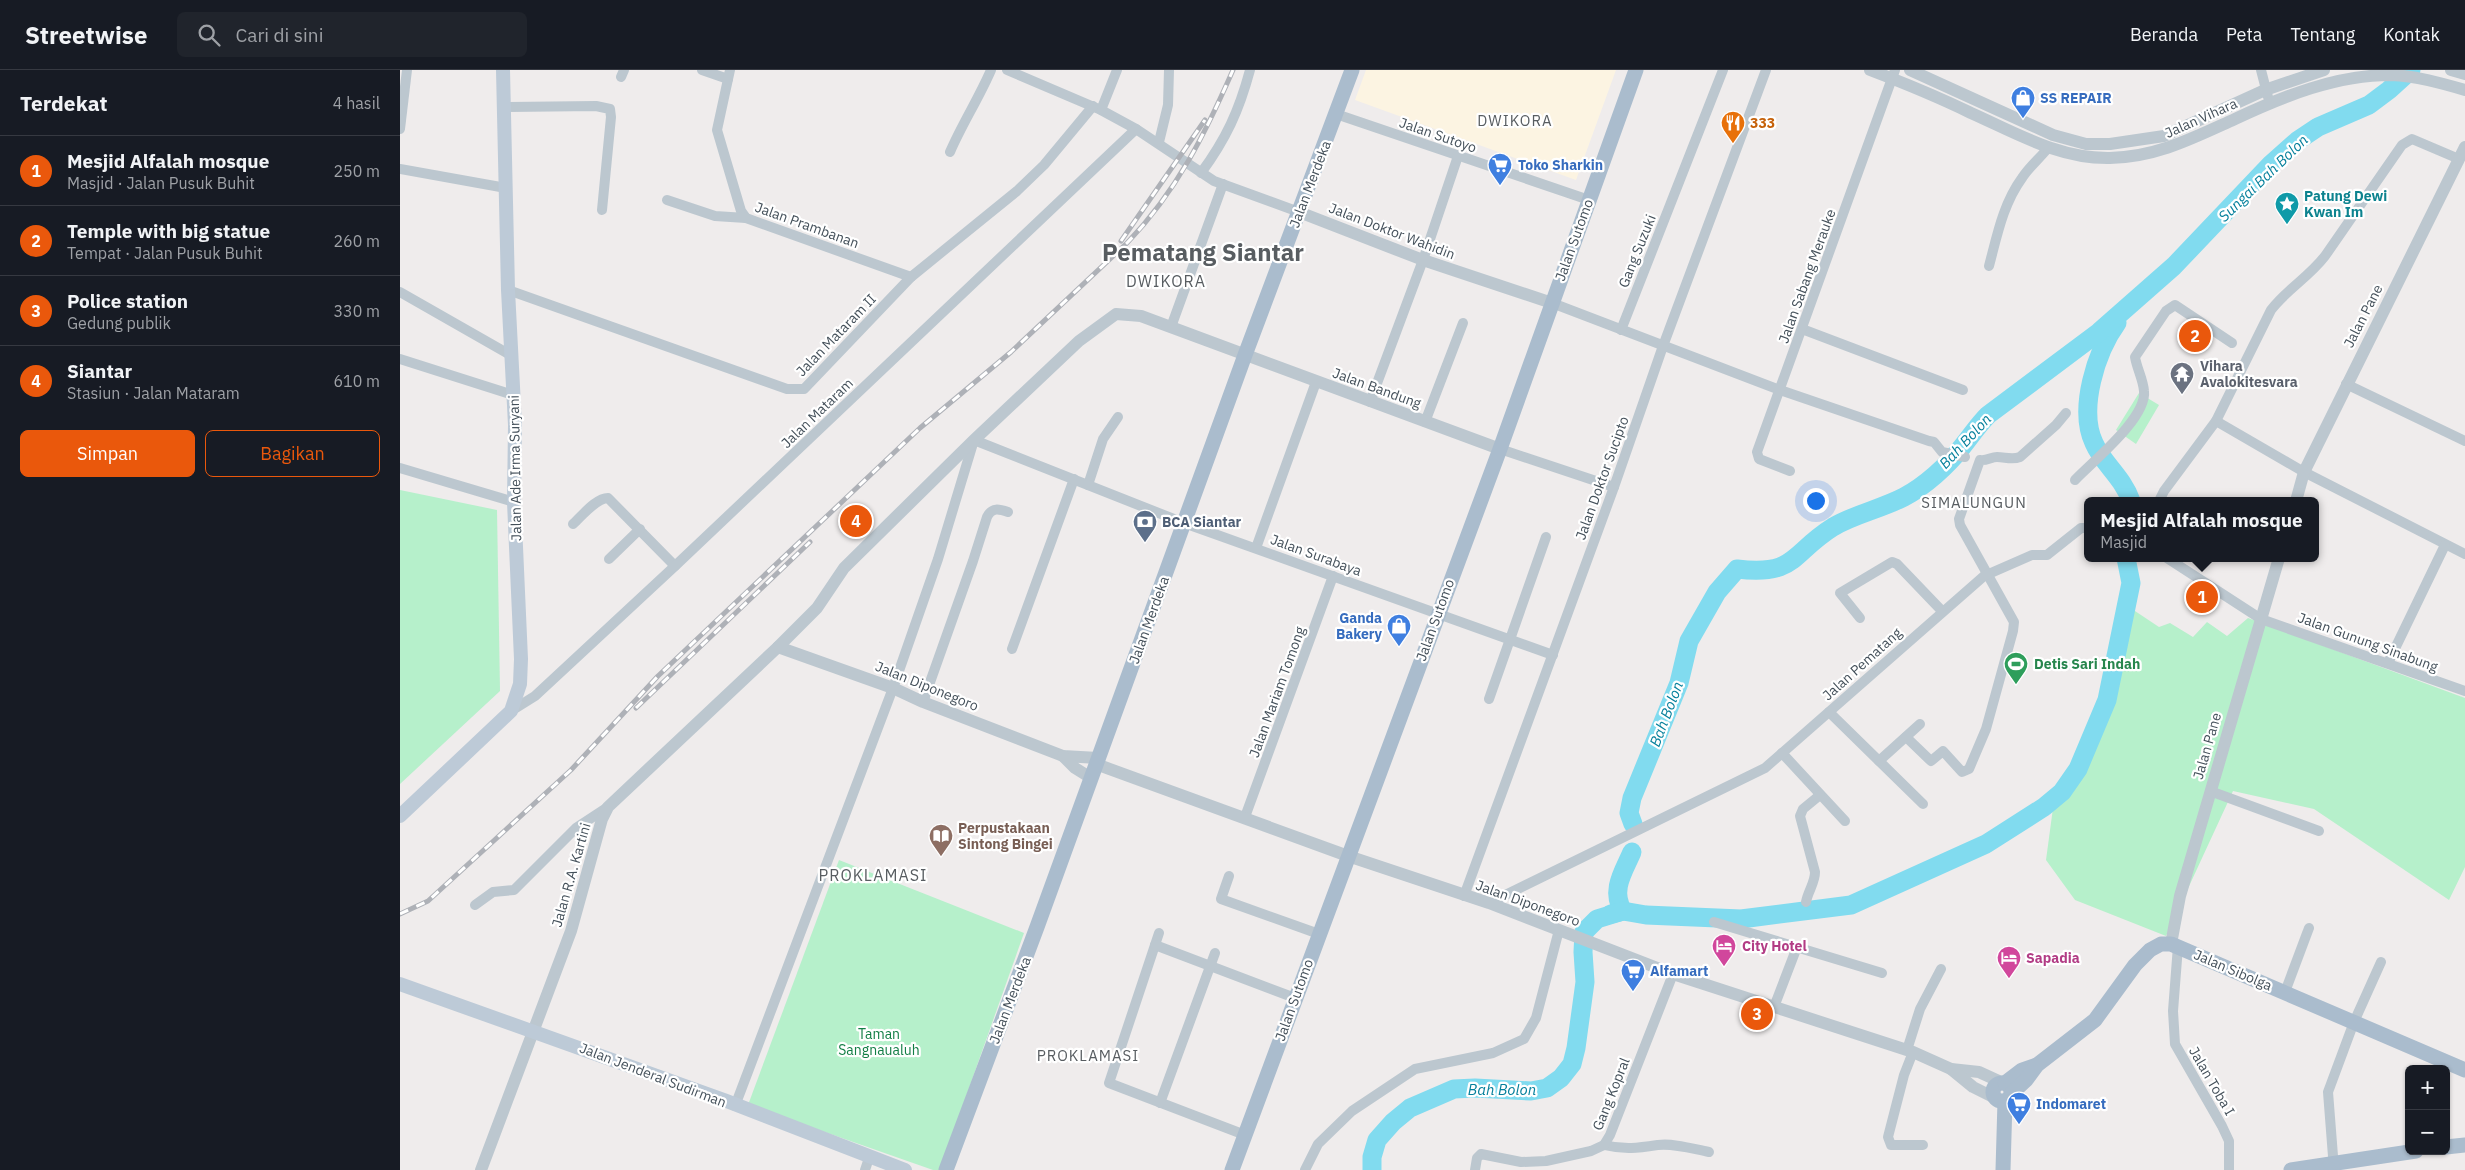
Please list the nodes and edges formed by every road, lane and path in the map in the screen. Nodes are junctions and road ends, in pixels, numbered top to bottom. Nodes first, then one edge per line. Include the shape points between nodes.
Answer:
1 (408, 70) edge
2 (503, 70) edge
3 (702, 70) edge
4 (991, 70) edge
5 (1007, 70) edge
6 (1117, 70) edge
7 (1169, 70) edge
8 (1250, 70) edge
9 (1352, 70) edge
10 (1636, 70) edge
11 (1723, 70) edge
12 (1766, 70) edge
13 (1870, 70) edge
14 (1910, 70) edge
15 (2262, 70) edge
16 (2324, 70) edge
17 (2451, 70) edge
18 (729, 74) edge
19 (1894, 74) edge
20 (2465, 74) edge
21 (2265, 90) junction
22 (2465, 90) edge
23 (1975, 99) junction
24 (2270, 103) junction
25 (504, 107) junction
26 (1097, 108) junction
27 (1970, 112) junction
28 (1336, 114) junction
29 (1136, 128) junction
30 (400, 129) edge
31 (2164, 136) junction
32 (2064, 139) junction
33 (1159, 142) junction
34 (2048, 148) junction
35 (2168, 149) junction
36 (950, 152) dead end
37 (2462, 153) edge
38 (2064, 154) junction
39 (1458, 156) junction
40 (400, 169) edge
41 (1201, 173) junction
42 (1223, 184) junction
43 (506, 188) junction
44 (667, 200) dead end
45 (1589, 200) junction
46 (602, 210) dead end
47 (1299, 212) junction
48 (746, 218) junction
49 (1423, 260) junction
50 (1989, 266) dead end
51 (911, 277) junction
52 (508, 290) junction
53 (400, 292) edge
54 (1552, 303) junction
55 (1463, 323) dead end
56 (1171, 327) junction
57 (1802, 329) junction
58 (1621, 330) junction
59 (2232, 343) dead end
60 (1663, 346) junction
61 (1245, 355) junction
62 (512, 356) junction
63 (400, 359) edge
64 (1316, 382) junction
65 (2346, 384) junction
66 (1780, 390) junction
67 (1963, 390) dead end
68 (514, 395) junction
69 (1370, 402) junction
70 (2066, 413) dead end
71 (1118, 418) dead end
72 (2216, 421) junction
73 (1426, 422) junction
74 (974, 440) junction
75 (2465, 441) edge
76 (1500, 448) junction
77 (1965, 457) dead end
78 (400, 468) edge
79 (1790, 471) dead end
80 (2304, 472) junction
81 (1074, 479) junction
82 (2074, 480) dead end
83 (1088, 485) junction
84 (1614, 487) junction
85 (2161, 497) edge
86 (2297, 497) edge
87 (514, 502) junction
88 (1008, 512) dead end
89 (1184, 523) junction
90 (573, 524) dead end
91 (2084, 528) edge
92 (640, 529) junction
93 (1546, 537) dead end
94 (2445, 545) junction
95 (1256, 548) junction
96 (2465, 554) edge
97 (609, 559) dead end
98 (2173, 562) edge
99 (2278, 562) edge
100 (676, 566) junction
101 (1986, 575) junction
102 (1333, 576) junction
103 (1942, 611) junction
104 (1437, 614) junction
105 (1860, 618) dead end
106 (2261, 618) junction
107 (1509, 639) junction
108 (778, 647) junction
109 (1012, 649) dead end
110 (1553, 655) junction
111 (2388, 663) junction
112 (893, 688) junction
113 (2465, 691) edge
114 (1489, 700) dead end
115 (923, 702) junction
116 (511, 711) junction
117 (1829, 712) junction
118 (1920, 724) dead end
119 (1906, 737) junction
120 (1782, 753) junction
121 (1063, 756) junction
122 (1879, 761) junction
123 (1095, 766) junction
124 (2210, 791) junction
125 (1820, 795) junction
126 (1923, 804) dead end
127 (608, 807) junction
128 (400, 816) edge
129 (1245, 817) junction
130 (1845, 821) dead end
131 (2319, 831) dead end
132 (1348, 856) junction
133 (1229, 876) dead end
134 (1464, 896) junction
135 (1806, 902) dead end
136 (1489, 904) junction
137 (475, 905) dead end
138 (1714, 922) dead end
139 (2309, 928) dead end
140 (1562, 931) junction
141 (1159, 932) dead end
142 (1319, 934) junction
143 (1155, 945) junction
144 (2174, 945) junction
145 (1797, 947) junction
146 (1215, 953) dead end
147 (2381, 962) dead end
148 (1210, 966) junction
149 (1941, 969) dead end
150 (1882, 973) dead end
151 (1673, 974) junction
152 (400, 984) edge
153 (2285, 992) junction
154 (1295, 998) junction
155 (1774, 1006) junction
156 (2354, 1022) junction
157 (534, 1030) junction
158 (1910, 1051) junction
159 (1951, 1069) junction
160 (2465, 1070) edge
161 (2004, 1092) junction
162 (1160, 1103) junction
163 (736, 1106) junction
164 (1244, 1135) junction
165 (1923, 1145) dead end
166 (2465, 1145) edge
167 (1604, 1146) junction
168 (2450, 1147) edge
169 (1709, 1152) dead end
170 (2405, 1153) edge
171 (867, 1164) edge
172 (2334, 1167) edge
173 (481, 1170) edge
174 (905, 1170) edge
175 (946, 1170) edge
176 (1232, 1170) edge
177 (1305, 1170) edge
178 (1475, 1170) edge
179 (2003, 1170) edge
180 (2229, 1170) edge
181 (2291, 1170) edge

1 - 30 street
2 - 25 main road, Jalan Ade Irma Suryani
3 - 18 street, Jalan Prambanan
4 - 36 street
5 - 26 street, Jalan Doktor Wahidin
6 - 26 street, Jalan Mataram II
7 - 33 street via 1168,105
8 - 41 street via 1232,126
9 - 28 main road, Jalan Merdeka
10 - 45 main road, Jalan Sutomo
11 - 58 street, Gang Suzuki
12 - 60 street, Jalan Doktor Sucipto
13 - 19 street, Jalan Vihara
14 - 23 street, Jalan Vihara
15 - 21 street
16 - 21 street, Jalan Vihara
17 - 20 street
18 - 48 street, Jalan Prambanan via 717,130 741,211
19 - 27 street, Jalan Vihara
19 - 57 street, Jalan Sabang Merauke
21 - 24 street
21 - 31 street, Jalan Vihara
22 - 24 street, Jalan Vihara via 2429,80 2392,75 2359,77 2327,83
23 - 27 street
23 - 32 street, Jalan Vihara
24 - 35 street, Jalan Vihara
25 - 43 main road, Jalan Ade Irma Suryani
25 - 46 street via 596,106 610,109
26 - 29 street, Jalan Doktor Wahidin
26 - 51 street, Jalan Mataram II via 1017,191
27 - 34 street, Jalan Vihara
28 - 39 street, Jalan Sutoyo
28 - 47 main road, Jalan Merdeka
29 - 33 street, Jalan Doktor Wahidin
29 - 100 street, Jalan Mataram
31 - 32 street, Jalan Vihara via 2110,144 2086,144
31 - 35 street
32 - 38 street
33 - 41 street, Jalan Doktor Wahidin
34 - 38 street, Jalan Vihara
34 - 50 street via 2022,177 2011,196
35 - 38 street, Jalan Vihara via 2111,158
37 - 65 street, Jalan Pane
37 - 72 street via 2412,139 2402,145 2322,261 2271,310
39 - 45 street, Jalan Sutoyo
39 - 49 street
40 - 43 street
41 - 42 street, Jalan Doktor Wahidin
42 - 47 street, Jalan Doktor Wahidin
42 - 56 street
43 - 52 main road, Jalan Ade Irma Suryani
44 - 48 street via 715,216
45 - 54 main road, Jalan Sutomo
47 - 49 street, Jalan Doktor Wahidin
47 - 61 main road, Jalan Merdeka
48 - 51 street, Jalan Prambanan
49 - 54 street, Jalan Doktor Wahidin
49 - 69 street
51 - 52 street, Jalan Mataram II via 804,388 787,389
52 - 62 main road, Jalan Ade Irma Suryani
53 - 62 street
54 - 58 street, Jalan Doktor Wahidin
54 - 76 main road, Jalan Sutomo
55 - 73 street
56 - 61 street, Jalan Bandung
56 - 74 street, Jalan Bandung via 1141,316 1116,314 1079,341
57 - 66 street, Jalan Sabang Merauke
57 - 67 street
58 - 60 street, Jalan Doktor Wahidin
59 - 82 street via 2172,306 2135,357 2145,392 2142,405 2124,431
60 - 66 street, Jalan Doktor Wahidin
60 - 84 street, Jalan Doktor Sucipto
61 - 64 street, Jalan Bandung
61 - 89 main road, Jalan Merdeka
62 - 68 main road, Jalan Ade Irma Suryani
63 - 68 street
64 - 69 street, Jalan Bandung
64 - 95 street
65 - 75 street
65 - 80 street, Jalan Pane
66 - 77 street, Jalan Doktor Wahidin via 1934,442 1942,452
66 - 79 street, Jalan Sabang Merauke via 1758,456 1763,462
68 - 87 main road, Jalan Ade Irma Suryani
69 - 73 street, Jalan Bandung
70 - 101 street via 2020,457 1995,456 1980,460 1959,519
71 - 83 street via 1104,439
72 - 80 street
72 - 85 street
73 - 76 street, Jalan Bandung
74 - 81 street, Jalan Surabaya
74 - 108 street, Jalan R.A. Kartini via 844,568 816,608
74 - 112 street via 938,559
76 - 84 street
76 - 104 main road, Jalan Sutomo
78 - 87 street
80 - 86 street, Jalan Pane
80 - 94 street
81 - 83 street, Jalan Surabaya
81 - 109 street
83 - 89 street, Jalan Surabaya
84 - 110 street, Jalan Doktor Sucipto
87 - 116 main road, Jalan Ade Irma Suryani via 521,659 520,684
88 - 115 street via 994,509 986,517
89 - 95 street, Jalan Surabaya
89 - 123 main road, Jalan Merdeka
90 - 92 street via 598,502 608,498
91 - 101 street, Jalan Pematang via 2046,555 2032,555
92 - 97 street
92 - 100 street
93 - 107 street
94 - 96 street
94 - 111 street
95 - 102 street, Jalan Surabaya
98 - 106 street, Jalan Gunung Sinabung
99 - 106 street, Jalan Pane
100 - 116 street, Jalan Mataram via 535,696
101 - 103 street, Jalan Pematang
101 - 119 street via 2014,622 1986,729 1968,769 1962,772 1943,751 1931,761
102 - 104 street, Jalan Surabaya
102 - 129 street, Jalan Mariam Tomong
103 - 105 street via 1892,562 1840,593
103 - 117 street, Jalan Pematang
104 - 107 street, Jalan Surabaya
104 - 132 main road, Jalan Sutomo
106 - 111 street, Jalan Gunung Sinabung
106 - 124 street, Jalan Pane
107 - 110 street, Jalan Surabaya
107 - 114 street
108 - 112 street, Jalan Diponegoro
108 - 127 street, Jalan R.A. Kartini
110 - 134 street, Jalan Doktor Sucipto
111 - 113 street, Jalan Gunung Sinabung
112 - 115 street, Jalan Diponegoro
112 - 163 street
115 - 121 street, Jalan Diponegoro
116 - 128 main road, Jalan Ade Irma Suryani
117 - 120 street, Jalan Pematang
117 - 122 street
118 - 119 street
119 - 122 street
120 - 125 street
120 - 136 street, Jalan Pematang via 1757,772
121 - 123 street, Jalan Diponegoro
121 - 123 street, Jalan Diponegoro via 1075,768
122 - 126 street
123 - 129 street, Jalan Diponegoro
123 - 175 main road, Jalan Merdeka
124 - 131 street
124 - 144 street, Jalan Pane via 2180,896
125 - 130 street
125 - 135 street via 1803,809 1800,816 1815,872
127 - 137 street via 576,828 514,890 493,892
127 - 157 street, Jalan R.A. Kartini via 571,931
129 - 132 street, Jalan Diponegoro
132 - 134 street, Jalan Diponegoro
132 - 142 main road, Jalan Sutomo
133 - 142 street via 1221,899
134 - 136 street, Jalan Diponegoro
136 - 140 street, Jalan Diponegoro
138 - 145 street
139 - 153 street
140 - 151 street, Jalan Diponegoro
140 - 177 street via 1536,1018 1524,1039 1493,1053 1416,1070 1352,1111 1318,1144
141 - 143 street
142 - 154 main road, Jalan Sutomo
143 - 148 street
143 - 162 street via 1109,1084
144 - 153 main road, Jalan Sibolga
144 - 161 main road via 2161,944 2150,950 2124,977 2095,1020 2037,1065 2022,1070
144 - 180 street, Jalan Toba I via 2175,1044 2229,1141
145 - 150 street
145 - 155 street
146 - 148 street
147 - 156 street
148 - 154 street
148 - 162 street
149 - 158 street via 1920,1009
151 - 155 street, Jalan Diponegoro
151 - 167 street, Gang Kopral
152 - 157 main road, Jalan Jenderal Sudirman
153 - 156 main road, Jalan Sibolga
154 - 164 main road, Jalan Sutomo
155 - 158 street, Jalan Diponegoro
156 - 160 main road, Jalan Sibolga
156 - 172 street via 2328,1092
157 - 163 main road, Jalan Jenderal Sudirman
157 - 173 street, Jalan R.A. Kartini
158 - 159 street, Jalan Diponegoro
158 - 165 street via 1888,1137 1891,1145
159 - 161 street via 1973,1087
159 - 161 street via 1979,1072
161 - 179 main road
162 - 164 street
163 - 171 main road, Jalan Jenderal Sudirman
164 - 176 main road, Jalan Sutomo
166 - 168 main road
167 - 169 street via 1648,1148 1659,1145
167 - 178 street, Gang Kopral via 1546,1161 1521,1162 1481,1154
170 - 172 main road
171 - 174 main road, Jalan Jenderal Sudirman
172 - 181 main road

